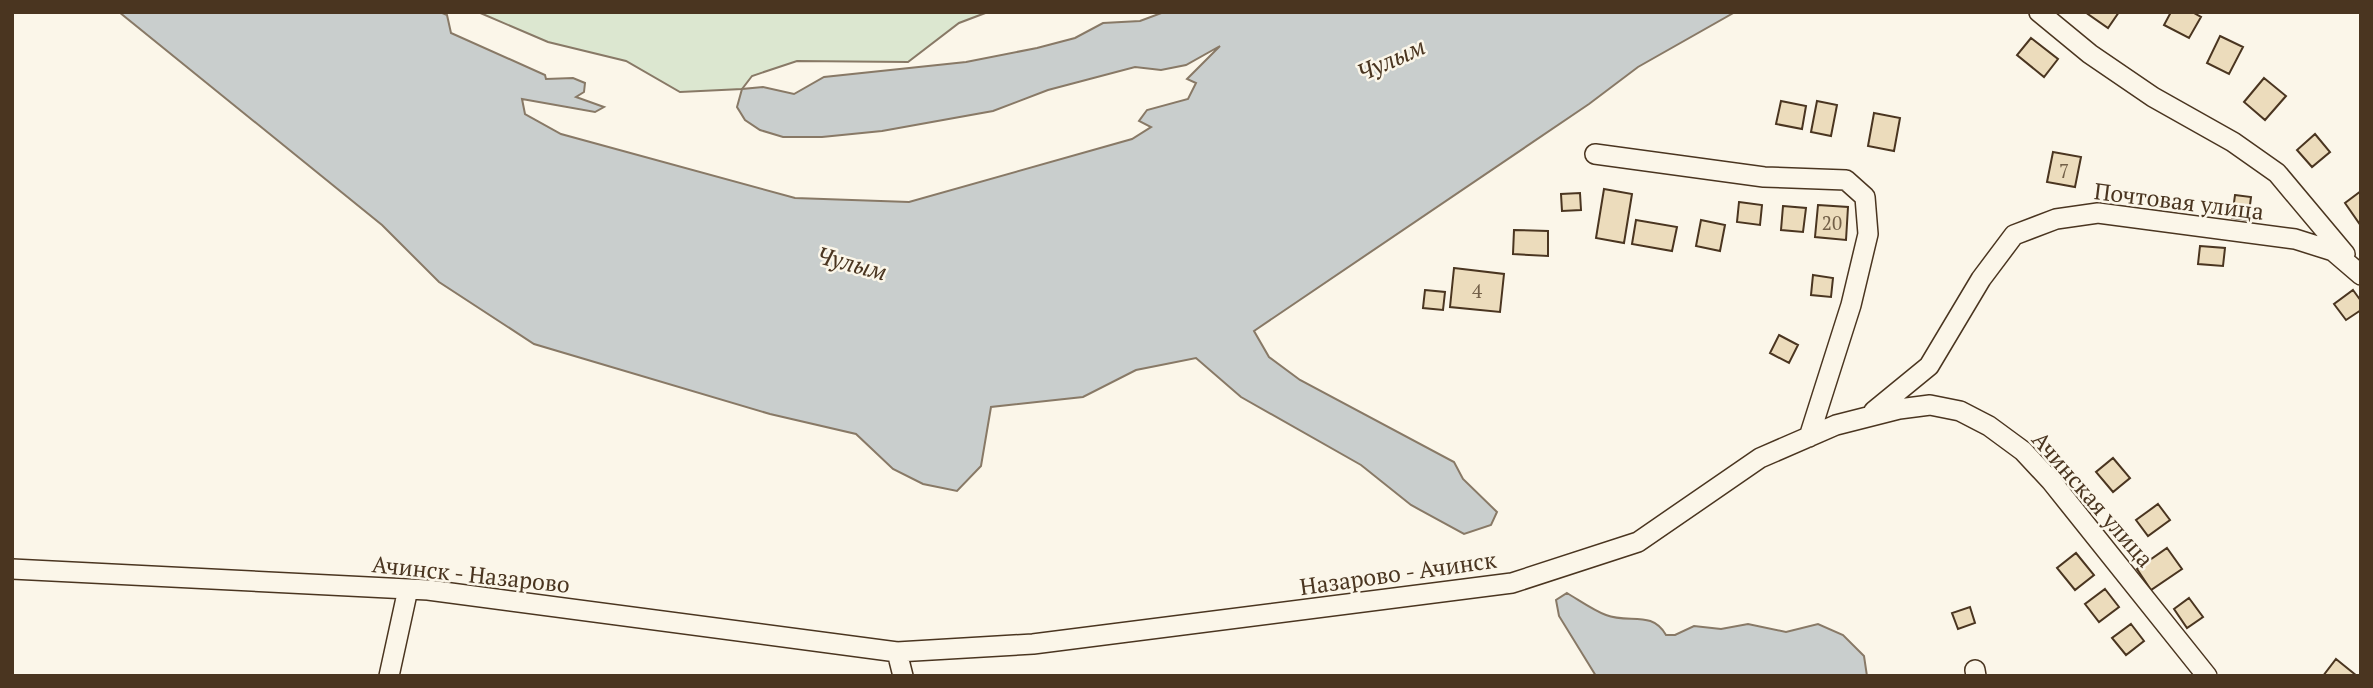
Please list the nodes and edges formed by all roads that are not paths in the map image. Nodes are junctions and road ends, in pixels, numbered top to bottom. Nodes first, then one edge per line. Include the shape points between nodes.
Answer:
1 (2039, 12) edge
2 (1595, 154) dead end
3 (2359, 273) edge
4 (1867, 416) junction
5 (1809, 437) junction
6 (12, 569) edge
7 (408, 589) junction
8 (897, 652) junction
9 (396, 672) edge
10 (903, 676) edge
11 (2207, 676) edge

1 - 3 street, Почтовая улица via 2090,54 2277,173
2 - 5 street via 1764,177 1846,180 1865,197 1868,234
3 - 4 street, Почтовая улица via 2333,251 2295,239 2098,213 2043,222 2014,235 1980,279 1931,363
4 - 5 street, Назарово - Ачинск
4 - 11 street, Ачинская улица via 1930,405 1960,411 2023,451
5 - 8 street, Назарово - Ачинск via 1760,458 1638,542 1512,583 1033,644
6 - 7 street, Ачинск - Назарово
7 - 8 street, Ачинск - Назарово
7 - 9 street
8 - 10 street

